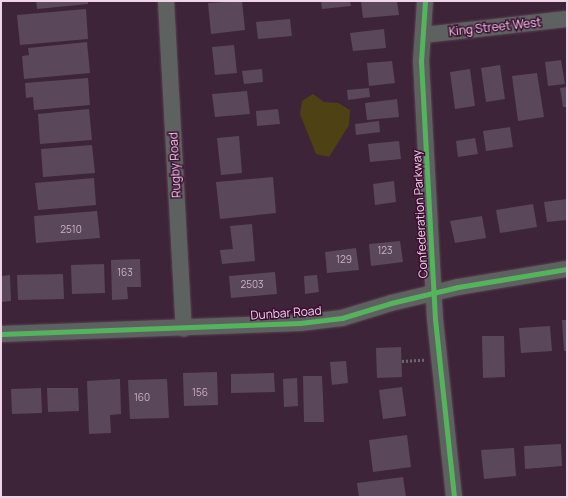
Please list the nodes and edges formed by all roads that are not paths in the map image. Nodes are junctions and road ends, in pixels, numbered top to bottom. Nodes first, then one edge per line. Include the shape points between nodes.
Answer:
1 (166, 1) edge
2 (425, 1) edge
3 (567, 19) edge
4 (424, 35) junction
5 (567, 269) edge
6 (434, 293) junction
7 (184, 330) junction
8 (1, 334) edge
9 (454, 497) edge

1 - 7 street, Rugby Road
2 - 4 street, Confederation Parkway
3 - 4 street, King Street West
4 - 6 street, Confederation Parkway via 421,61
5 - 6 street, Dunbar Road
6 - 7 street, Dunbar Road via 342,318 300,324
6 - 9 street, Confederation Parkway
7 - 8 street, Dunbar Road

